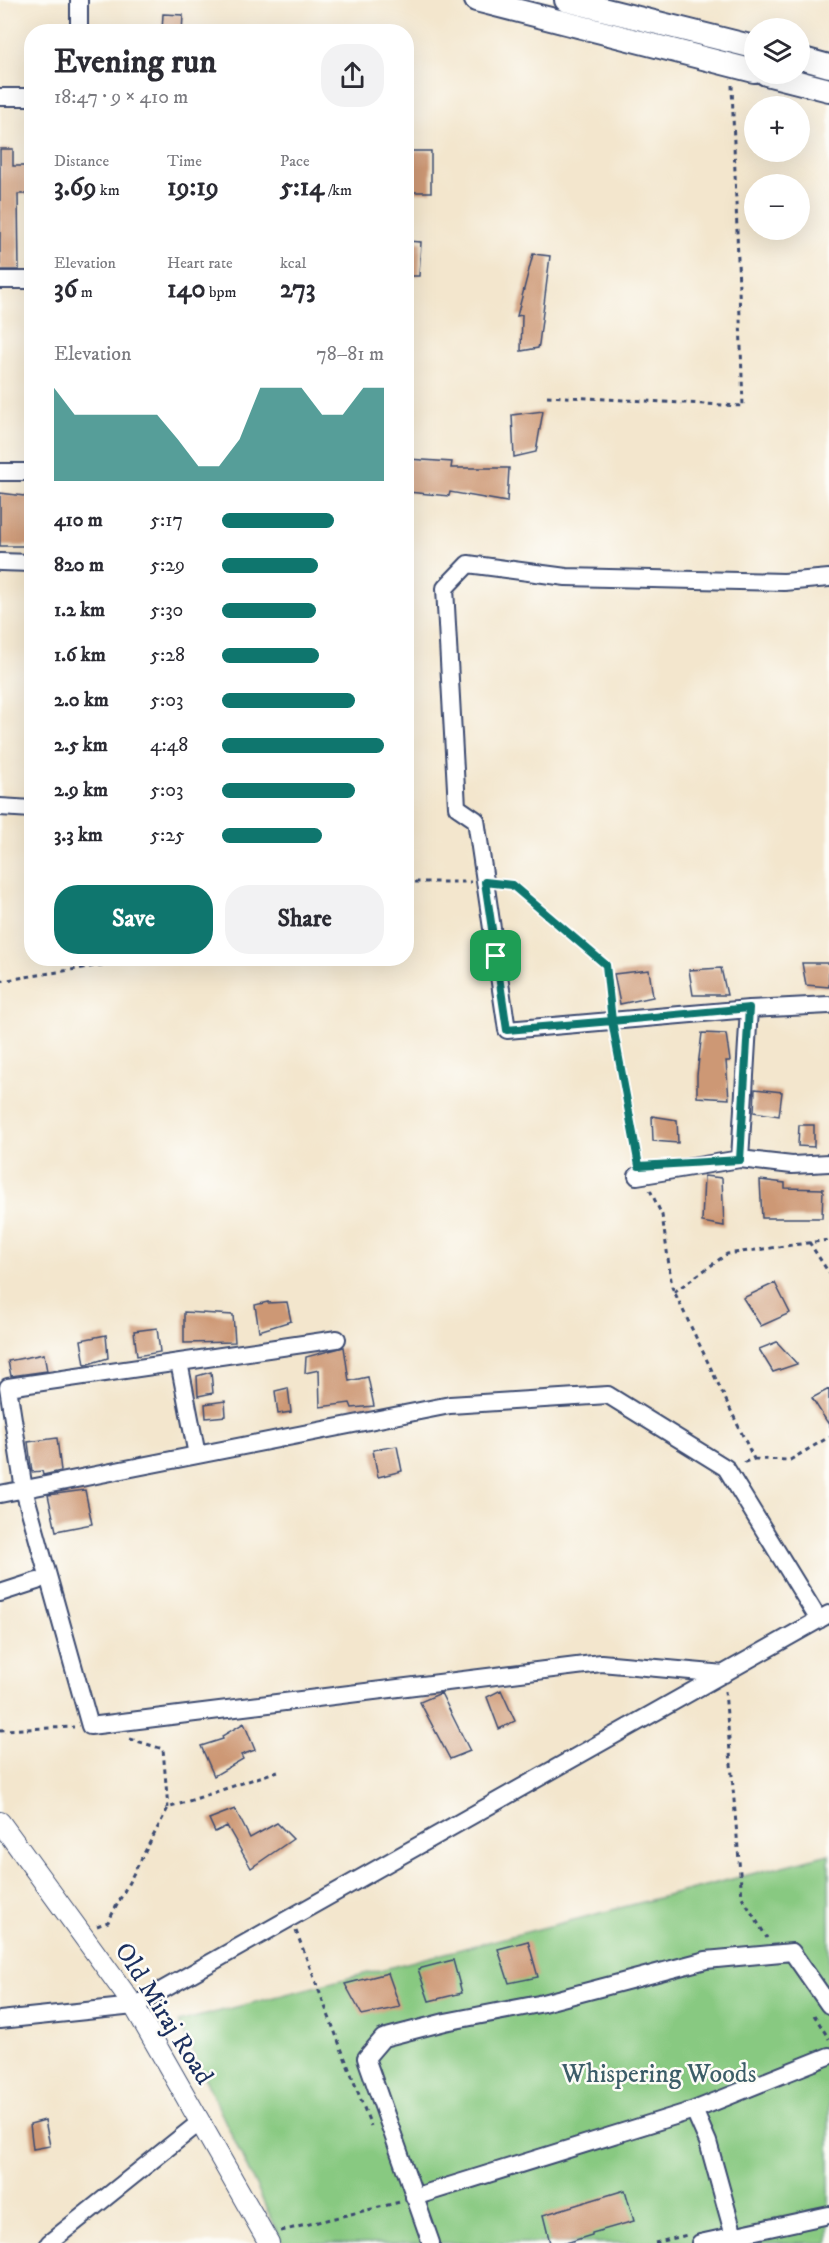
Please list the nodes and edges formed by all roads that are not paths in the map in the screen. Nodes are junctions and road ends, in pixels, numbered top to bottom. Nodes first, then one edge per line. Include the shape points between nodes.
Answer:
1 (79, 0) edge
2 (476, 0) edge
3 (570, 0) edge
4 (79, 24) edge
5 (744, 44) edge
6 (810, 61) edge
7 (829, 66) edge
8 (744, 68) edge
9 (805, 84) edge
10 (829, 90) edge
11 (0, 97) edge
12 (24, 97) edge
13 (0, 280) edge
14 (24, 280) edge
15 (0, 472) edge
16 (24, 472) edge
17 (0, 562) edge
18 (24, 563) edge
19 (829, 578) edge
20 (0, 807) edge
21 (24, 808) edge
22 (829, 1005) edge
23 (749, 1008) junction
24 (740, 1160) junction
25 (829, 1162) edge
26 (641, 1176) road end
27 (337, 1339) dead end
28 (179, 1362) junction
29 (197, 1455) junction
30 (24, 1490) junction
31 (0, 1494) edge
32 (38, 1581) dead end
33 (0, 1593) edge
34 (824, 1617) edge
35 (724, 1674) junction
36 (0, 1822) edge
37 (829, 2005) edge
38 (135, 2006) junction
39 (0, 2020) edge
40 (829, 2056) edge
41 (694, 2110) junction
42 (200, 2122) junction
43 (407, 2199) junction
44 (829, 2215) edge
45 (735, 2240) edge
46 (49, 2243) edge
47 (269, 2243) edge
48 (431, 2243) edge
49 (700, 2243) edge

1 - 4 street
2 - 8 highway
3 - 5 highway
6 - 7 highway
9 - 10 highway
11 - 12 street
13 - 14 street
15 - 16 street
17 - 18 street
19 - 23 street via 784,582 566,577 468,564 445,588 457,807 476,820 507,1030
20 - 21 street
22 - 23 street
23 - 24 street
24 - 25 street via 792,1165
24 - 26 street
27 - 28 street
28 - 29 street
28 - 30 street via 8,1387
29 - 30 street
29 - 34 street via 450,1405 608,1395 726,1468
30 - 31 street
30 - 35 street via 90,1726 601,1663
32 - 33 street
34 - 35 street
35 - 38 street
36 - 38 main road, Old Miraj Road
37 - 43 street via 792,1952 706,1960 539,2004 383,2038 366,2058
38 - 39 street
38 - 42 main road, Old Miraj Road
40 - 41 street
41 - 43 street
41 - 45 street via 708,2142
42 - 46 street
42 - 47 main road, Old Miraj Road
43 - 48 street
44 - 45 street
45 - 49 street

